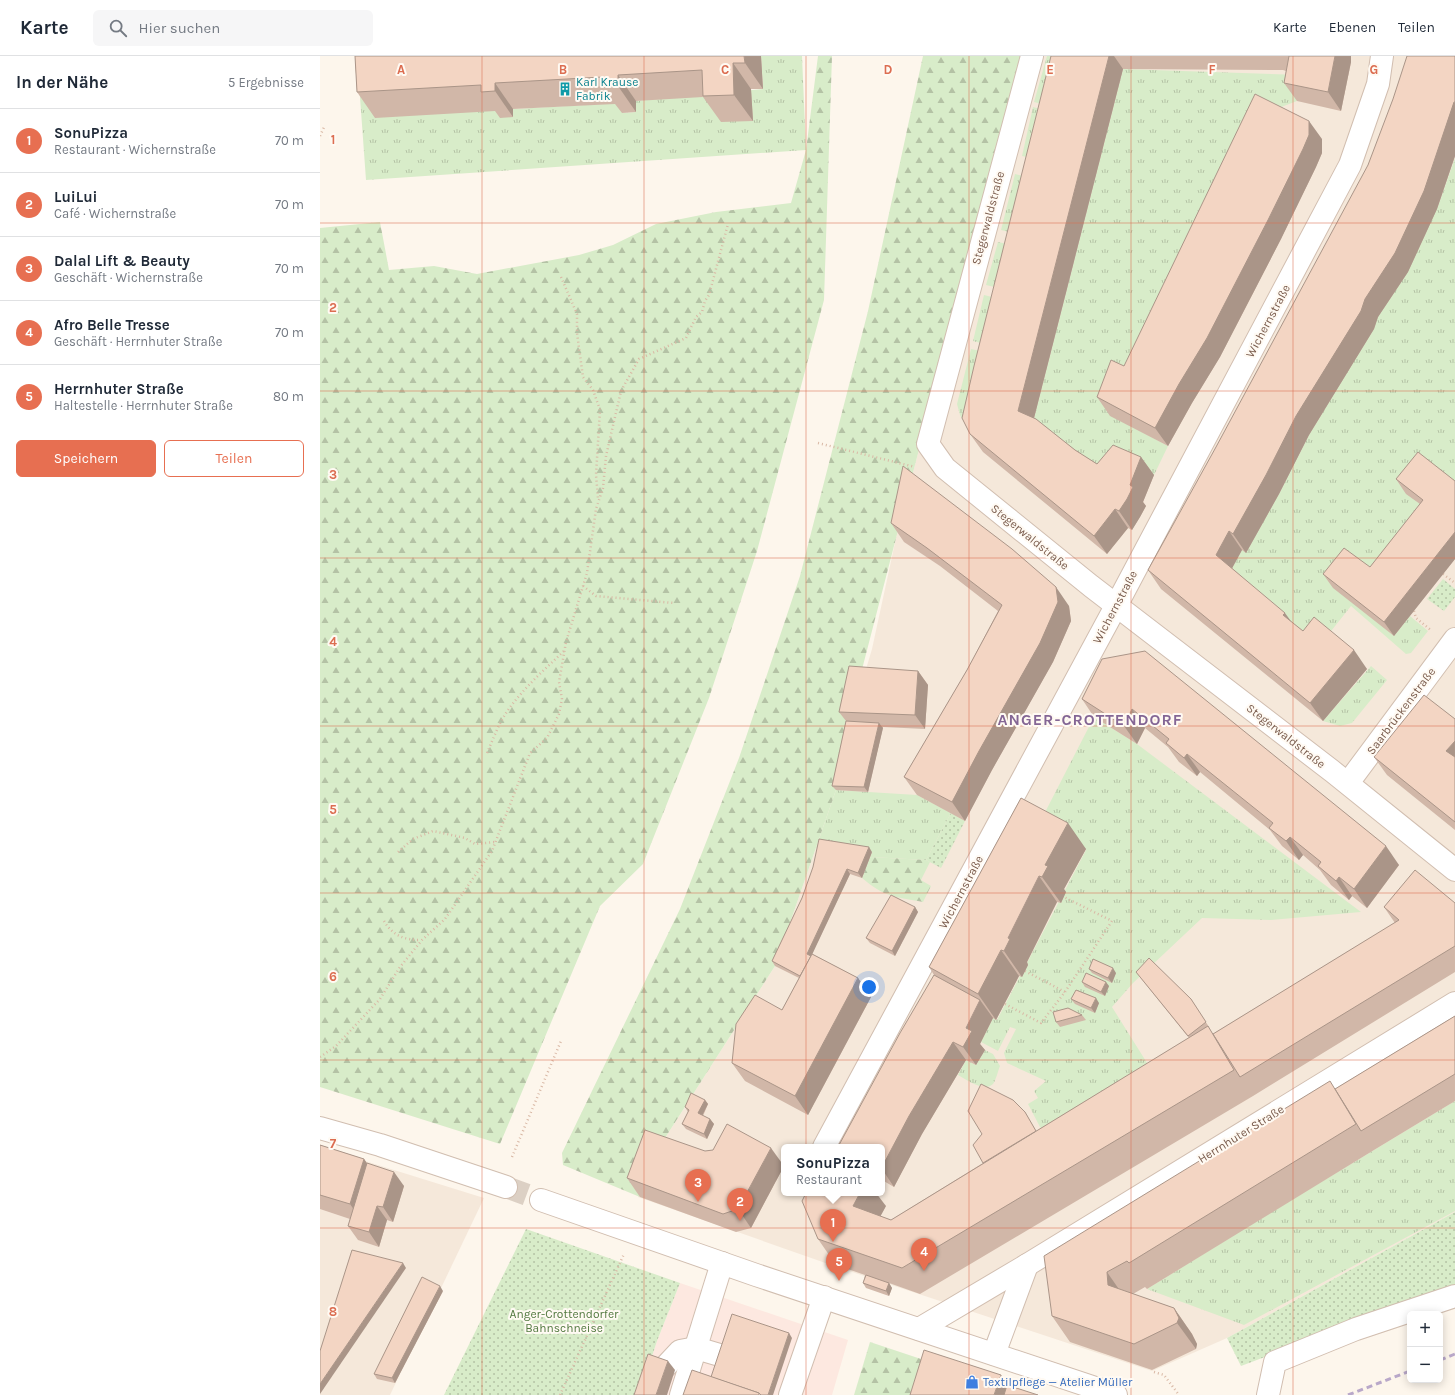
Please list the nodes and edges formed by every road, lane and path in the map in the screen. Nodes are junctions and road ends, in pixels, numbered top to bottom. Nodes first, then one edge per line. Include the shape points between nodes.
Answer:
1 (1032, 56) edge
2 (1382, 56) edge
3 (325, 124) dead end
4 (320, 136) edge
5 (728, 224) dead end
6 (561, 277) dead end
7 (818, 442) dead end
8 (902, 464) dead end
9 (599, 501) junction
10 (1443, 574) dead end
11 (1455, 583) edge
12 (583, 586) junction
13 (674, 603) dead end
14 (1116, 606) junction
15 (1455, 639) edge
16 (564, 650) junction
17 (487, 753) dead end
18 (1348, 784) junction
19 (495, 842) junction
20 (398, 852) dead end
21 (1455, 870) edge
22 (1064, 897) dead end
23 (384, 921) dead end
24 (422, 940) junction
25 (1026, 971) dead end
26 (1065, 992) junction
27 (1455, 1003) edge
28 (1004, 1004) dead end
29 (561, 1041) dead end
30 (320, 1057) edge
31 (320, 1128) edge
32 (826, 1144) edge
33 (512, 1157) dead end
34 (506, 1187) tunnel mouth
35 (541, 1200) tunnel mouth
36 (632, 1232) junction
37 (722, 1263) junction
38 (1027, 1265) junction
39 (1455, 1296) edge
40 (824, 1297) junction
41 (919, 1329) junction
42 (696, 1348) junction
43 (994, 1354) junction
44 (723, 1356) edge
45 (665, 1367) edge
46 (1154, 1372) dead end
47 (788, 1383) edge
48 (560, 1395) edge
49 (681, 1395) edge
50 (1116, 1395) edge
51 (1179, 1395) edge
52 (1268, 1395) edge

1 - 14 street, Stegerwaldstraße via 928,444 945,468
2 - 14 street, Wichernstraße via 1378,84 1350,165
3 - 4 path
5 - 9 path via 709,296 686,338 638,359 621,391
6 - 9 path via 577,314 583,377 593,390 600,410 596,475
7 - 8 path
9 - 12 path
10 - 11 path
12 - 13 path via 596,596
12 - 16 path
14 - 18 street, Stegerwaldstraße
14 - 32 street, Wichernstraße
15 - 18 street, Saarbrückenstraße
16 - 17 path via 510,707
16 - 19 path via 559,682 562,699 559,714 547,738 530,753
18 - 21 street, Stegerwaldstraße
19 - 20 path via 476,844 465,838 433,831 413,839
19 - 24 path via 492,851 445,919
22 - 26 path via 1112,921
23 - 24 path via 389,930 407,940
24 - 30 path via 400,967 376,1004 336,1046
25 - 26 path
26 - 28 path via 1041,1023
27 - 38 street, Herrnhuter Straße
29 - 33 path
31 - 34 street
35 - 36 street
36 - 37 street
36 - 48 path via 617,1271
37 - 40 street
37 - 42 street
38 - 41 street, Herrnhuter Straße
38 - 43 street
39 - 52 street via 1356,1329 1276,1362
40 - 41 street
40 - 47 street
41 - 43 street
42 - 44 street
42 - 45 street via 680,1351
42 - 49 street
43 - 50 street
46 - 51 path via 1164,1375

